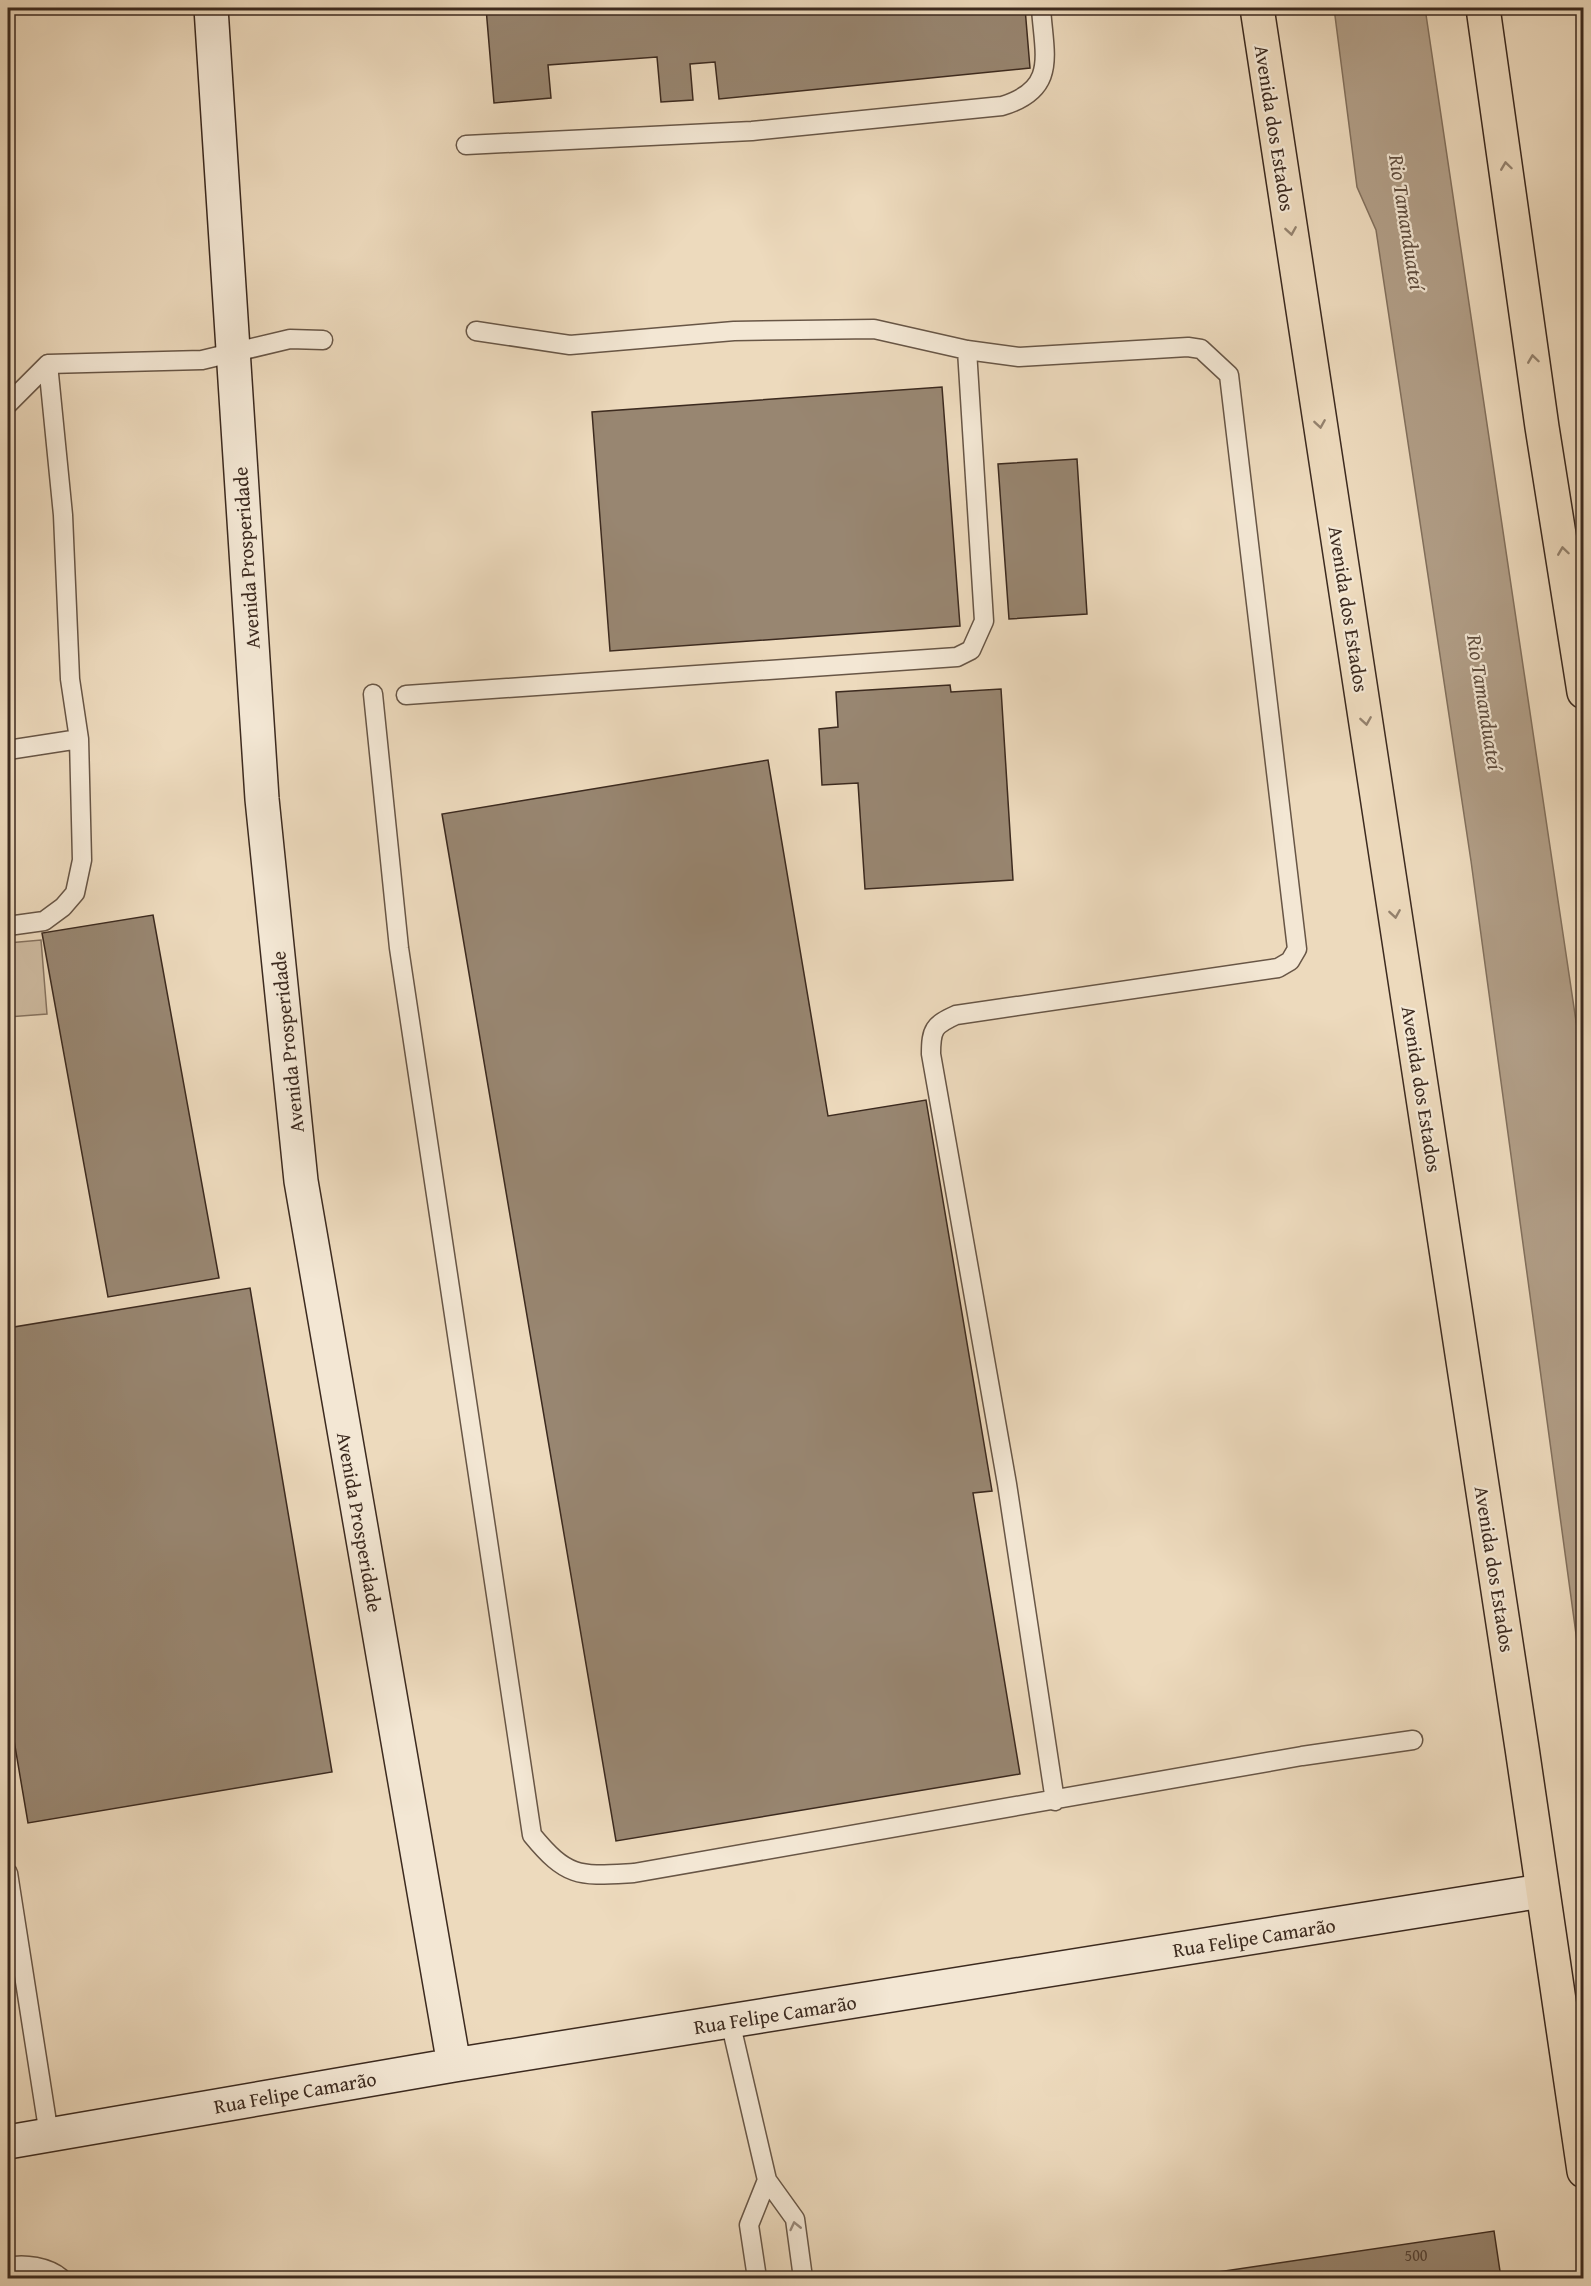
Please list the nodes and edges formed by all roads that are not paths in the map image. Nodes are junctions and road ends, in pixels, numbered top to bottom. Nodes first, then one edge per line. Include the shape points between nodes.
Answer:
1 (211, 8) edge
2 (1041, 8) edge
3 (1257, 8) edge
4 (1483, 8) edge
5 (466, 146) dead end
6 (476, 331) dead end
7 (323, 340) dead end
8 (967, 350) junction
9 (232, 353) junction
10 (48, 364) junction
11 (8, 404) edge
12 (1584, 692) edge
13 (373, 694) dead end
14 (406, 695) dead end
15 (79, 739) junction
16 (8, 750) edge
17 (8, 926) edge
18 (1413, 1740) dead end
19 (1055, 1801) junction
20 (8, 1873) edge
21 (1542, 1891) junction
22 (730, 2021) junction
23 (454, 2065) junction
24 (49, 2134) junction
25 (8, 2142) edge
26 (1584, 2171) edge
27 (767, 2180) junction
28 (8, 2267) edge
29 (61, 2278) edge
30 (758, 2278) edge
31 (803, 2278) edge

1 - 9 main road, Avenida Prosperidade
2 - 5 lane via 1045,66 1038,87 1023,100 1002,106 752,131
3 -> 21 highway, Avenida dos Estados
12 -> 4 highway
6 - 8 lane via 570,345 734,331 874,329
7 - 9 lane via 290,339
8 - 14 lane via 984,621 971,650 957,657
8 - 19 lane via 1019,357 1188,347 1201,349 1229,375 1297,949 1290,961 1278,968 956,1015 938,1024 931,1037 1007,1484
9 - 10 lane via 170,363
9 - 23 main road, Avenida Prosperidade via 262,799 301,1181
10 - 11 lane
10 - 15 lane via 63,514 70,680
13 - 19 lane via 399,948 532,1835 552,1860 585,1876 634,1873
15 - 16 lane
15 - 17 lane via 82,860 75,893 44,921
18 - 19 lane
20 - 24 lane
21 - 22 main road, Rua Felipe Camarão
21 - 26 highway, Avenida dos Estados
22 - 23 main road, Rua Felipe Camarão
22 - 27 lane
23 - 24 main road, Rua Felipe Camarão
24 - 25 main road, Rua Felipe Camarão
27 - 30 lane via 749,2225
31 -> 27 lane via 795,2219
28 - 29 lane via 34,2267

